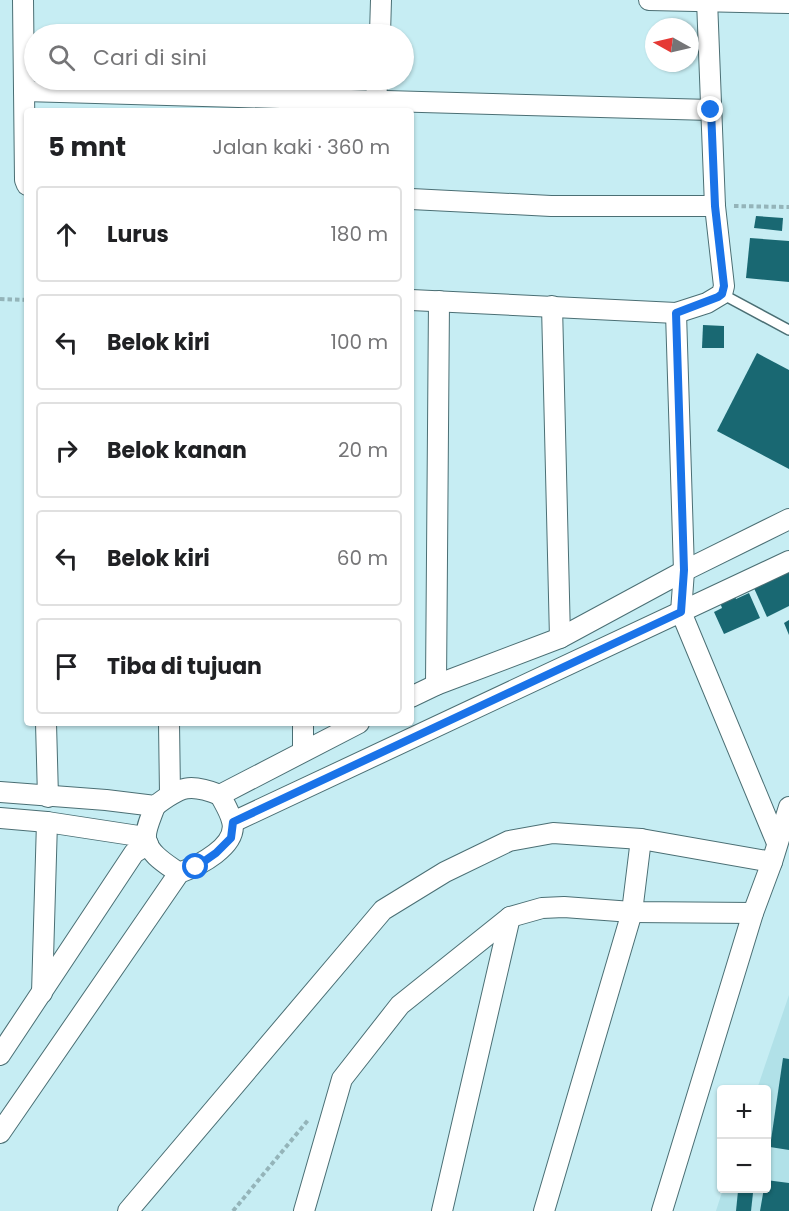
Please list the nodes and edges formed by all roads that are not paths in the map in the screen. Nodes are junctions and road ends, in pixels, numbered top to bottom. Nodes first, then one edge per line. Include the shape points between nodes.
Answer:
1 (23, 0) edge
2 (381, 0) edge
3 (649, 0) edge
4 (707, 1) edge
5 (789, 3) edge
6 (380, 24) edge
7 (377, 90) edge
8 (24, 91) junction
9 (376, 106) edge
10 (24, 108) edge
11 (711, 110) junction
12 (414, 199) edge
13 (715, 206) junction
14 (722, 294) junction
15 (414, 300) edge
16 (439, 301) junction
17 (552, 306) junction
18 (676, 313) junction
19 (789, 330) edge
20 (789, 519) edge
21 (789, 561) edge
22 (684, 570) junction
23 (681, 612) junction
24 (560, 638) junction
25 (436, 685) junction
26 (414, 696) edge
27 (46, 726) edge
28 (169, 726) edge
29 (303, 726) edge
30 (353, 726) edge
31 (303, 751) junction
32 (0, 792) edge
33 (220, 795) junction
34 (48, 797) junction
35 (163, 800) junction
36 (789, 807) edge
37 (0, 818) edge
38 (47, 822) junction
39 (233, 822) junction
40 (640, 839) junction
41 (146, 840) junction
42 (774, 852) junction
43 (179, 873) junction
44 (632, 912) junction
45 (753, 913) junction
46 (510, 917) junction
47 (42, 993) junction
48 (0, 1055) edge
49 (0, 1132) edge
50 (128, 1211) edge
51 (304, 1211) edge
52 (442, 1211) edge
53 (543, 1211) edge
54 (662, 1211) edge

1 - 8 street
2 - 6 street
3 - 4 street
4 - 5 street
4 - 11 street
7 - 9 street
8 - 9 street
8 - 10 street
9 - 11 street
11 - 13 street
12 - 13 street via 551,206
13 - 14 street
14 - 18 street
14 - 19 lane
15 - 16 street
16 - 17 street
16 - 25 street
17 - 18 street
17 - 24 street
18 - 22 street
20 - 22 street
21 - 23 street
22 - 23 street
22 - 24 street
23 - 39 street
23 - 42 street
24 - 25 street
25 - 26 street
27 - 34 street
28 - 35 street
29 - 31 street
30 - 31 street
31 - 33 street
32 - 34 street
33 - 35 street via 202,788 185,788
33 - 39 street
34 - 35 street
35 - 41 street
36 - 42 street
37 - 38 street
38 - 41 street
38 - 47 street
39 - 43 street via 231,838 216,853
40 - 42 street
40 - 44 street
40 - 50 street via 553,833 509,841 445,872 382,910
41 - 43 street via 156,856
41 - 47 street
42 - 45 street
43 - 49 street
44 - 45 street
44 - 46 street via 564,907 542,908
44 - 53 street
45 - 54 street
46 - 51 street via 400,1005 342,1078
46 - 52 street
47 - 48 street

